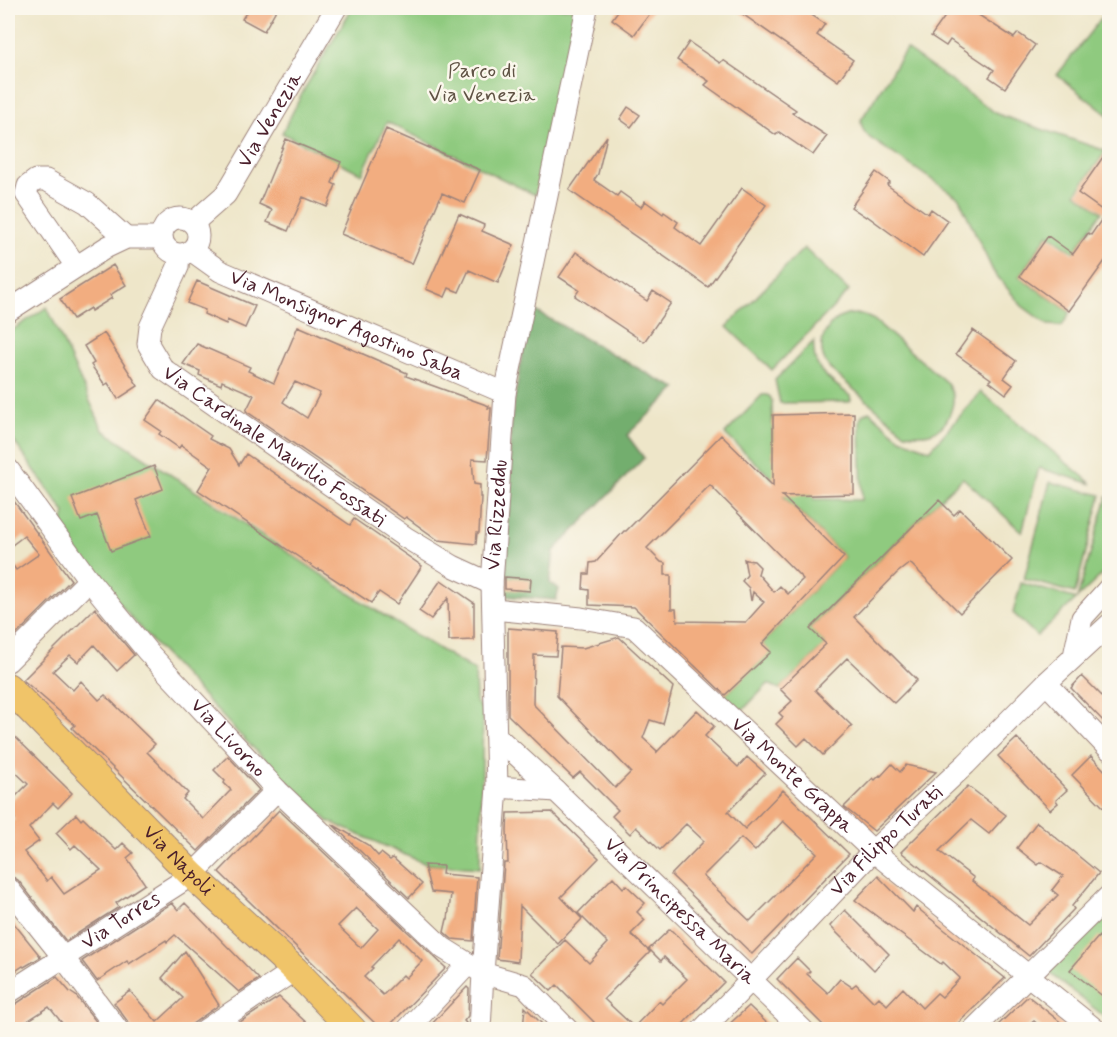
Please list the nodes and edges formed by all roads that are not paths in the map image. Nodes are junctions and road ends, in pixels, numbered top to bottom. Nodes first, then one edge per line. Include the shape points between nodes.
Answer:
1 (336, 8) edge
2 (587, 8) edge
3 (193, 223) junction
4 (126, 238) junction
5 (162, 238) junction
6 (185, 253) junction
7 (76, 266) junction
8 (8, 311) edge
9 (505, 393) junction
10 (8, 469) edge
11 (89, 580) junction
12 (492, 584) junction
13 (1110, 587) edge
14 (494, 609) junction
15 (1110, 624) edge
16 (1074, 657) junction
17 (8, 661) edge
18 (1046, 683) junction
19 (8, 687) edge
20 (496, 736) junction
21 (1110, 750) edge
22 (497, 787) junction
23 (277, 790) junction
24 (556, 791) junction
25 (873, 850) junction
26 (192, 875) junction
27 (8, 888) edge
28 (1110, 895) edge
29 (63, 957) junction
30 (476, 969) junction
31 (295, 970) junction
32 (1029, 975) junction
33 (752, 979) junction
34 (8, 993) edge
35 (118, 1029) edge
36 (205, 1029) edge
37 (353, 1029) edge
38 (407, 1029) edge
39 (480, 1029) edge
40 (568, 1029) edge
41 (702, 1029) edge
42 (803, 1029) edge
43 (973, 1029) edge
44 (1096, 1029) edge

1 - 3 street, Via Venezia via 226,194
2 - 9 street, Via Rizzeddu
3 - 5 street via 175,219 165,226
3 - 6 street via 199,234 196,246
4 - 5 street
4 - 7 street
4 - 7 street via 87,203 46,180 36,180 28,186 26,194
5 - 6 street via 173,254
6 - 9 street, Via Monsignor Agostino Saba
6 - 12 street, Via Cardinale Maurilio Fossati via 150,327 148,344 163,369 405,537
7 - 8 street
9 - 12 street, Via Rizzeddu
10 - 11 street, Via Livorno
11 - 17 street
11 - 23 street, Via Livorno via 147,651
12 - 14 street, Via Rizzeddu
13 - 16 street via 1082,618
14 - 20 street, Via Rizzeddu
14 - 25 street, Via Monte Grappa via 634,627
15 - 16 street, Via Filippo Turati
16 - 18 street, Via Filippo Turati
18 - 21 street
18 - 25 street, Via Filippo Turati
19 - 26 main road, Via Napoli
20 - 22 street, Via Rizzeddu
20 - 24 street, Via Principessa Maria
22 - 24 street
22 - 30 street, Via Rizzeddu
23 - 26 street, Via Torres
23 - 30 street, Via Livorno via 443,948
24 - 33 street, Via Principessa Maria
25 - 32 street, Via Monte Grappa
25 - 33 street, Via Filippo Turati
26 - 29 street, Via Torres
26 - 31 main road, Via Napoli
27 - 29 street
28 - 32 street
29 - 34 street, Via Torres
29 - 35 street
30 - 38 street
30 - 39 street, Via Rizzeddu
30 - 40 street, Via Livorno via 524,985
31 - 36 street
31 - 37 main road, Via Napoli
32 - 43 street
32 - 44 street, Via Monte Grappa
33 - 41 street, Via Filippo Turati
33 - 42 street, Via Principessa Maria

